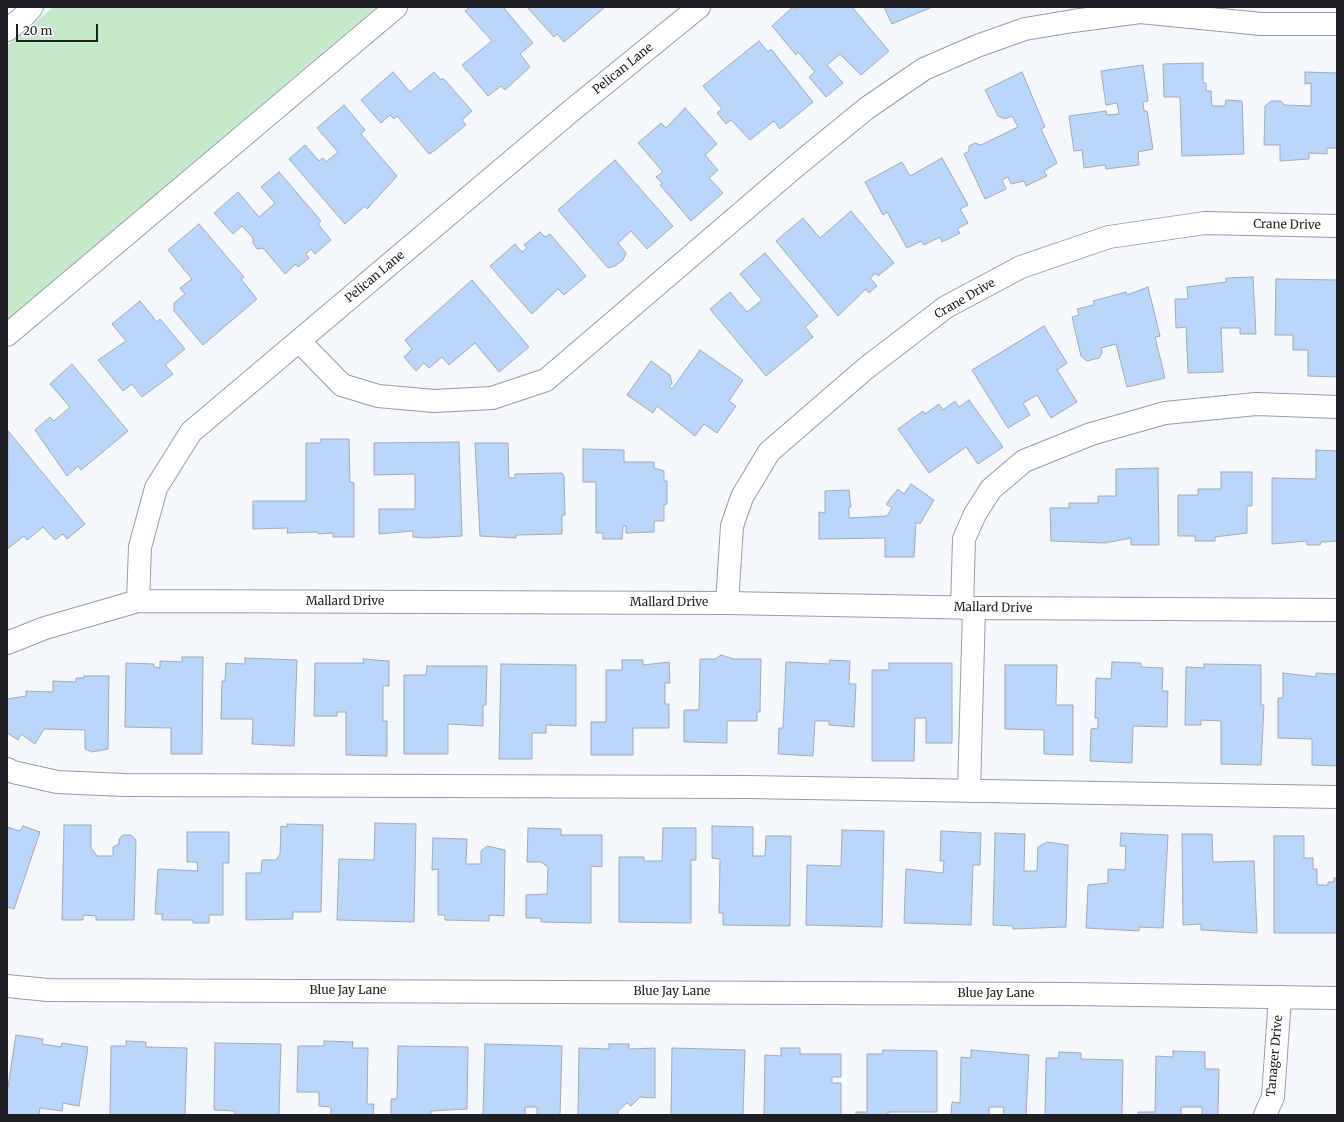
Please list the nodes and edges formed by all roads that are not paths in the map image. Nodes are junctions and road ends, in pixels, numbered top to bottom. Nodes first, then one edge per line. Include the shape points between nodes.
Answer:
1 (32, 7) edge
2 (396, 7) edge
3 (699, 7) edge
4 (1337, 24) edge
5 (7, 30) edge
6 (1337, 226) edge
7 (7, 335) edge
8 (298, 341) junction
9 (1337, 408) edge
10 (138, 601) junction
11 (727, 603) junction
12 (968, 608) junction
13 (1337, 610) edge
14 (7, 643) edge
15 (7, 769) edge
16 (969, 791) junction
17 (1337, 797) edge
18 (7, 986) edge
19 (1280, 997) junction
20 (1337, 998) edge
21 (1266, 1115) edge

1 - 5 street
2 - 7 street
3 - 8 street, Pelican Lane
4 - 8 street via 1261,24 1140,12 1025,29 924,69 867,108 796,166 546,380 492,398 434,401 378,396 364,392 342,385
6 - 11 street, Crane Drive via 1205,223 1109,237 1021,267 946,308 865,369 769,452 742,497 732,526
8 - 10 street, Pelican Lane via 191,432 156,488 140,547
9 - 12 street via 1256,404 1165,413 1091,434 1024,462 991,489 964,538
10 - 11 street, Mallard Drive
10 - 14 street, Mallard Drive via 45,628
11 - 12 street, Mallard Drive
12 - 13 street, Mallard Drive
12 - 16 street
15 - 16 street via 57,782 124,785 739,787
16 - 17 street
18 - 19 street, Blue Jay Lane via 56,990
19 - 20 street, Blue Jay Lane
19 - 21 street, Tanager Drive via 1273,1097

